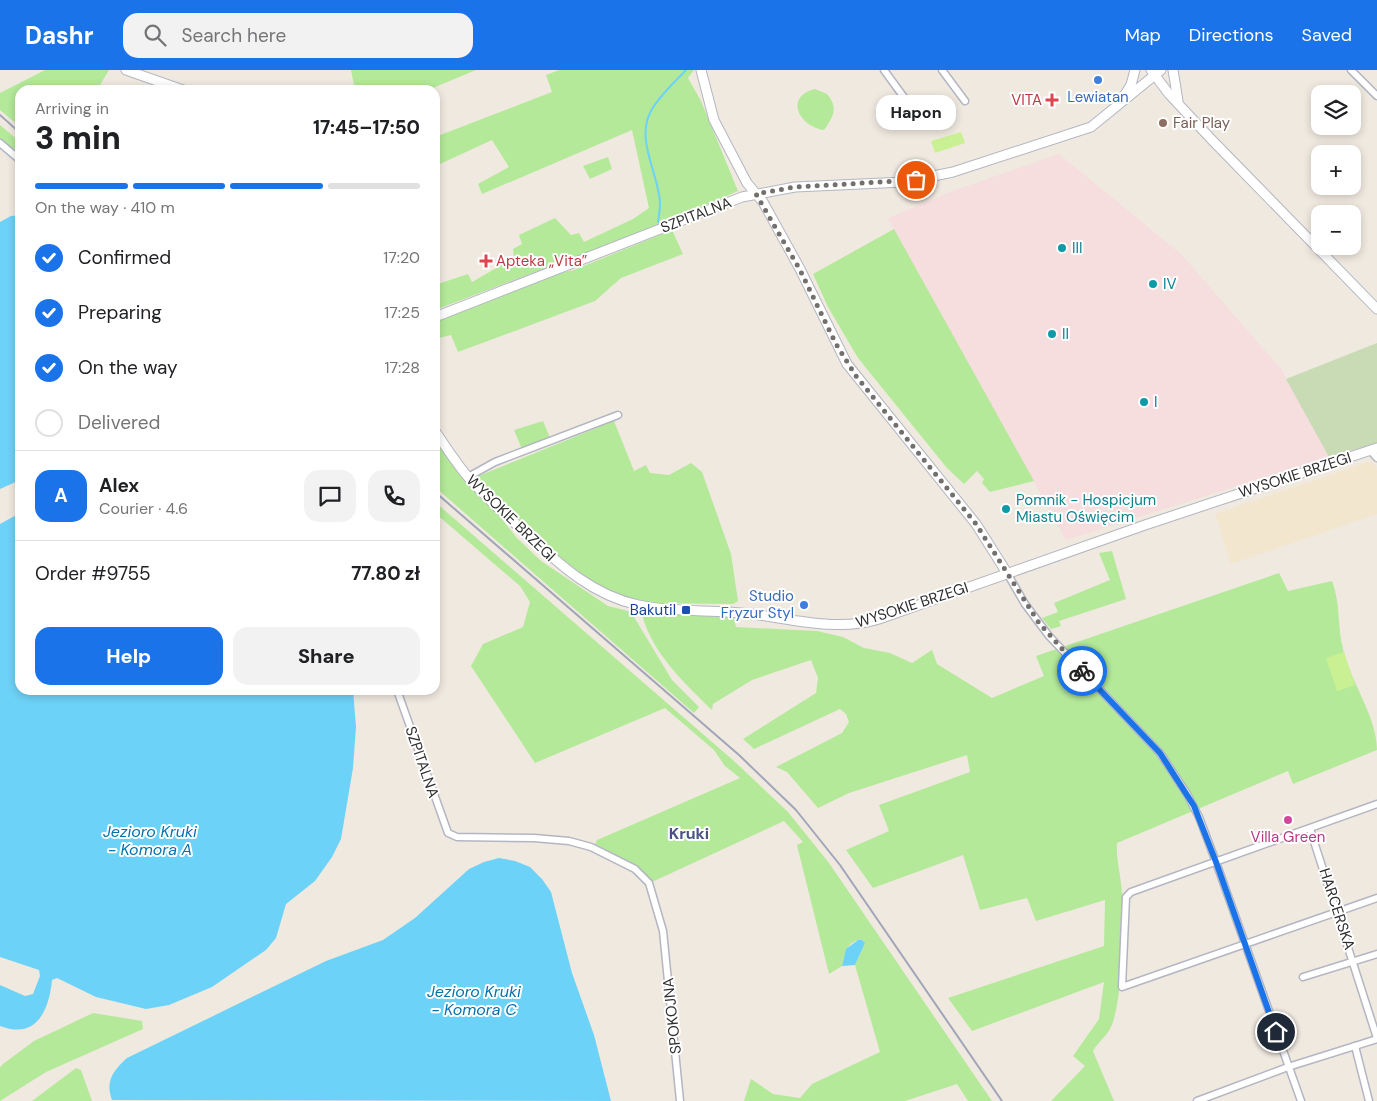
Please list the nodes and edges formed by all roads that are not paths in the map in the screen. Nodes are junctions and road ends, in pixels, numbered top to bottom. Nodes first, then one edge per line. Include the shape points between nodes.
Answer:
1 (126, 70) edge
2 (701, 70) edge
3 (884, 70) edge
4 (942, 70) edge
5 (1135, 70) edge
6 (1173, 70) edge
7 (1351, 70) edge
8 (1156, 72) edge
9 (169, 85) edge
10 (1377, 96) edge
11 (965, 101) dead end
12 (1180, 106) junction
13 (1117, 107) junction
14 (919, 118) dead end
15 (0, 143) edge
16 (15, 156) edge
17 (756, 194) junction
18 (1377, 309) edge
19 (440, 315) edge
20 (618, 415) dead end
21 (440, 438) edge
22 (1374, 449) edge
23 (1377, 458) edge
24 (468, 477) junction
25 (1007, 573) junction
26 (400, 695) edge
27 (1377, 804) edge
28 (1310, 829) junction
29 (448, 833) joint
30 (1216, 862) junction
31 (1377, 898) edge
32 (1338, 912) junction
33 (1245, 946) junction
34 (1377, 954) edge
35 (1353, 961) junction
36 (1303, 977) dead end
37 (1377, 1039) edge
38 (1355, 1046) junction
39 (1288, 1067) junction
40 (1217, 1098) edge
41 (680, 1101) edge
42 (1196, 1101) edge
43 (1301, 1101) edge
44 (1369, 1101) edge

1 - 9 street
2 - 17 street via 714,120
3 - 14 street
4 - 11 street
5 - 13 street via 1131,86
6 - 12 street via 1175,94
7 - 10 street
8 - 12 street
8 - 13 street, SZPITALNA
12 - 18 street
13 - 17 street, SZPITALNA via 1091,126 953,172 904,182 795,187
15 - 16 street
17 - 19 street, SZPITALNA
17 - 25 street via 800,270 848,364 976,524
20 - 24 street via 495,462
21 - 24 street, WYSOKIE BRZEGI
22 - 23 street
22 - 25 street, WYSOKIE BRZEGI
24 - 25 street, WYSOKIE BRZEGI via 572,574 599,591 639,605 853,625 879,619
25 - 30 street via 1049,636 1160,753 1194,806
26 - 29 street, SZPITALNA
27 - 28 street
28 - 30 street
28 - 32 street, HARCERSKA
29 - 41 street, SPOKOJNA via 457,837 569,841 591,847 635,869 649,884 663,931
30 - 33 street
30 - 33 street via 1128,894 1122,987
31 - 32 street
32 - 33 street
32 - 35 street, HARCERSKA
33 - 39 street
34 - 35 street, HARCERSKA
35 - 36 street, HARCERSKA
35 - 37 street, HARCERSKA
37 - 38 street
38 - 39 street
38 - 44 street
39 - 40 street
39 - 43 street
40 - 42 street

